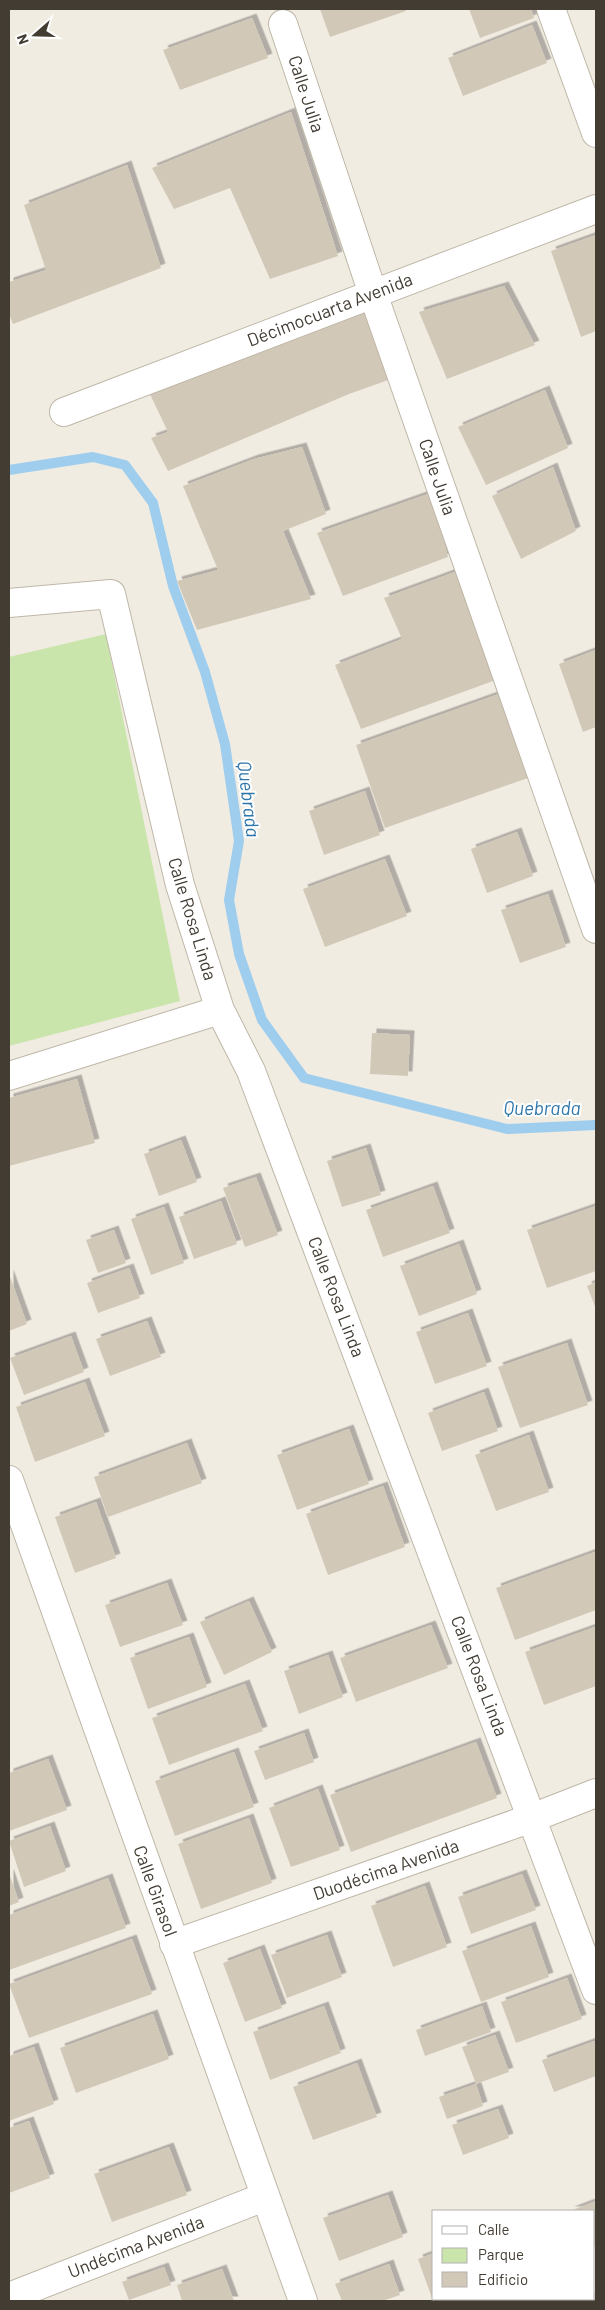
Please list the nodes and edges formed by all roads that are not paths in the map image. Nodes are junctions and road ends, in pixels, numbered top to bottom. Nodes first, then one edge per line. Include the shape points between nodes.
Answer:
1 (551, 9) edge
2 (283, 24) dead end
3 (596, 133) edge
4 (596, 208) edge
5 (373, 294) junction
6 (64, 412) dead end
7 (9, 603) edge
8 (590, 896) edge
9 (596, 929) edge
10 (220, 1010) junction
11 (9, 1076) edge
12 (9, 1480) edge
13 (596, 1793) edge
14 (532, 1818) junction
15 (174, 1944) junction
16 (596, 1990) edge
17 (264, 2197) junction
18 (9, 2297) edge
19 (303, 2301) edge

1 - 3 street
2 - 5 street, Calle Julia
4 - 5 street, Décimocuarta Avenida
5 - 6 street, Décimocuarta Avenida
5 - 8 street, Calle Julia
7 - 10 street, Calle Rosa Linda via 111,594 180,885
8 - 9 street, Calle Julia
10 - 11 street
10 - 14 street, Calle Rosa Linda via 251,1071
12 - 15 street, Calle Girasol
13 - 14 street, Duodécima Avenida
14 - 15 street, Duodécima Avenida
14 - 16 street, Calle Rosa Linda
15 - 17 street, Calle Girasol
17 - 18 street, Undécima Avenida
17 - 19 street, Calle Girasol

